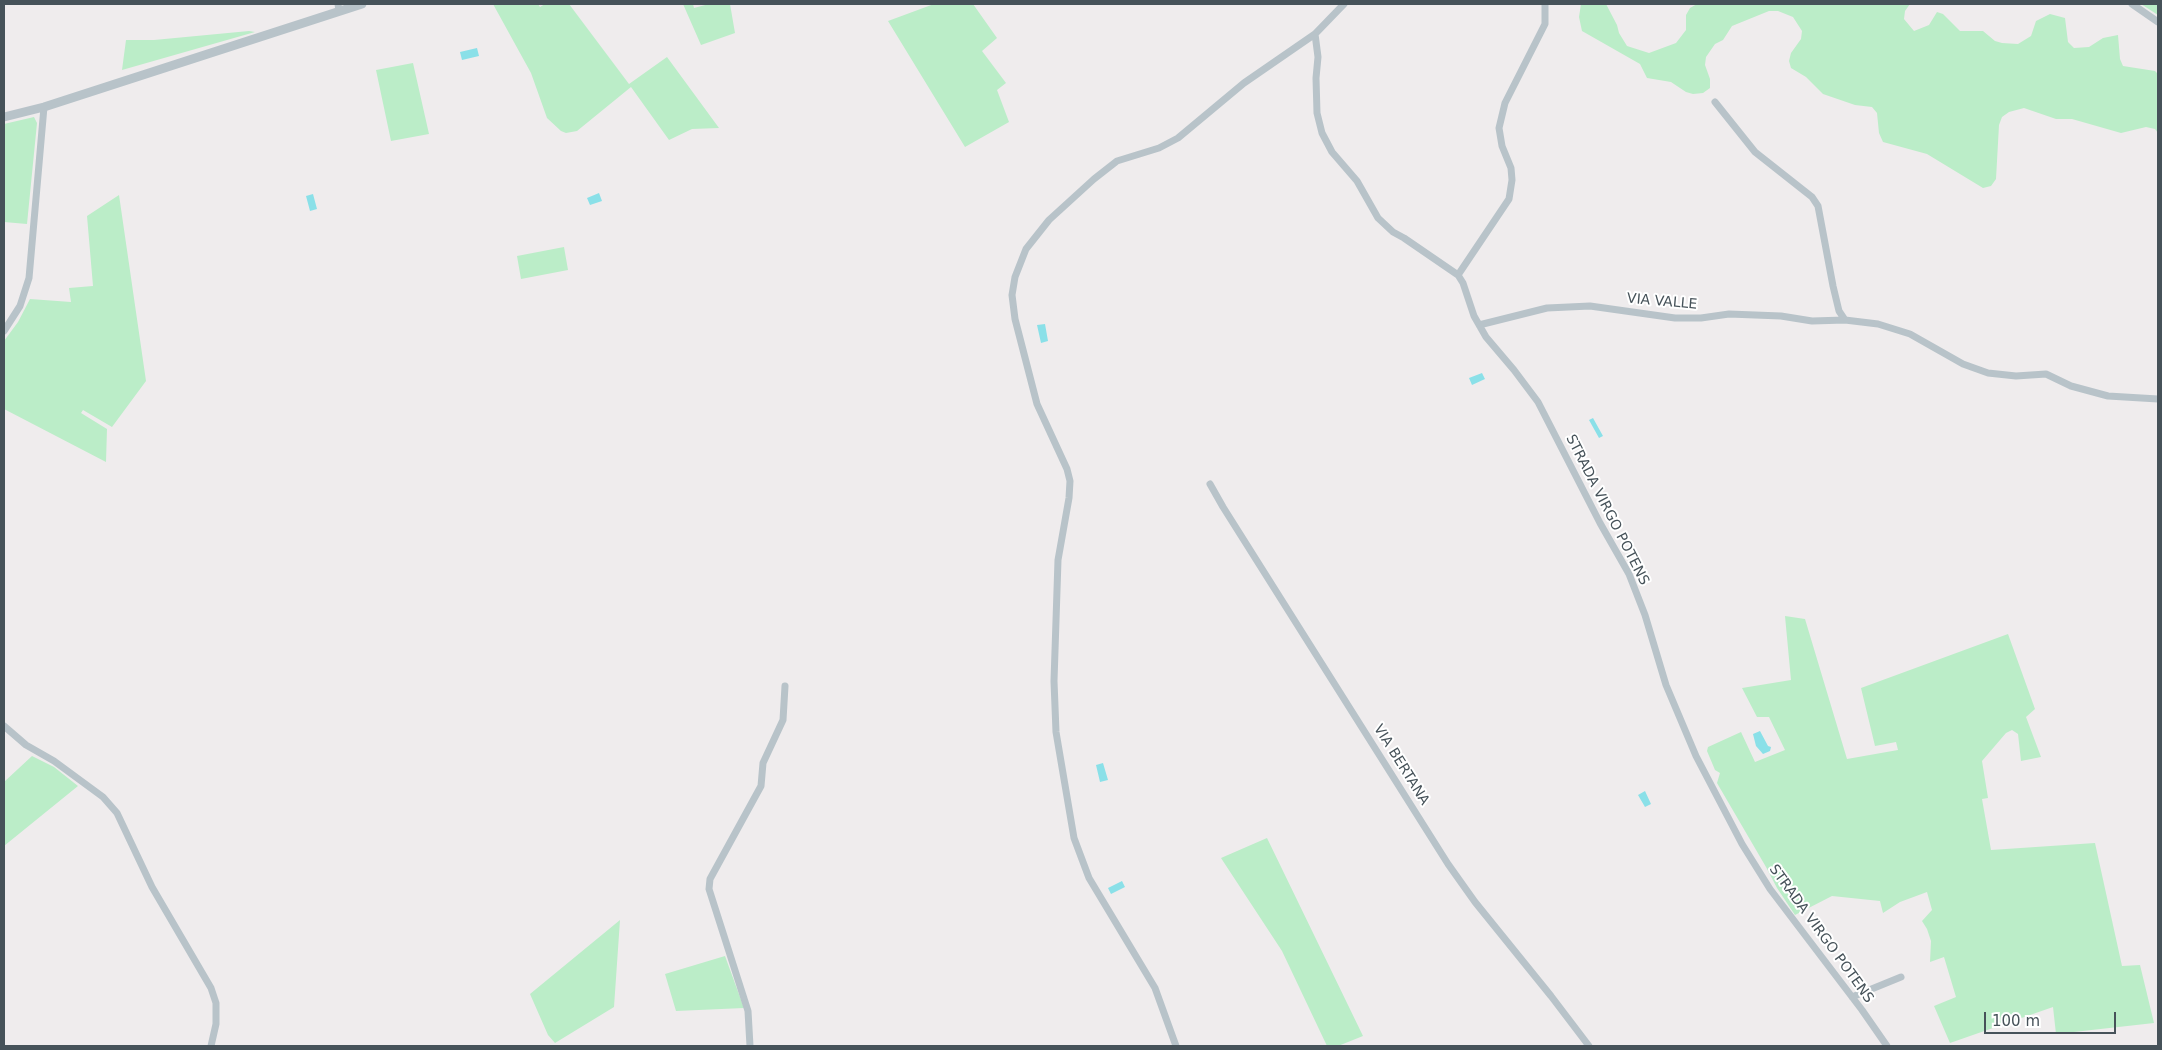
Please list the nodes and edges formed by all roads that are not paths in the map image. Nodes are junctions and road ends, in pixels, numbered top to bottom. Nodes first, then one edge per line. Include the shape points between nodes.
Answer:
1 (362, 4) edge
2 (1344, 4) edge
3 (1544, 4) edge
4 (2132, 4) edge
5 (338, 8) edge
6 (2158, 22) edge
7 (1315, 34) junction
8 (1715, 102) dead end
9 (44, 107) junction
10 (4, 116) edge
11 (1458, 275) junction
12 (1846, 320) junction
13 (1479, 325) junction
14 (4, 331) edge
15 (2158, 399) edge
16 (1210, 484) dead end
17 (785, 686) dead end
18 (4, 726) edge
19 (1901, 977) dead end
20 (1852, 997) junction
21 (211, 1046) edge
22 (750, 1046) edge
23 (1176, 1046) edge
24 (1589, 1046) edge
25 (1887, 1046) edge

1 - 5 street
2 - 7 street
3 - 11 street via 1544,24 1505,103 1498,128 1511,168 1509,198
4 - 6 street
5 - 9 street
7 - 11 street via 1317,113 1322,133 1332,152 1358,181 1378,218 1393,232
7 - 23 street via 1244,83 1178,138 1159,148 1117,161 1094,178 1049,220 1026,249 1012,295 1037,404 1070,480 1058,560 1054,681 1056,732 1074,838 1089,878 1155,988
8 - 12 street via 1755,152 1812,197 1818,206 1839,311
9 - 10 street
9 - 14 street via 29,278 20,306
11 - 13 street, STRADA VIRGO POTENS
12 - 13 street, VIA VALLE via 1812,321 1729,314 1675,318 1590,306 1547,308
12 - 15 street, VIA VALLE via 1878,324 1910,334 1963,364 1988,373 2016,376 2046,374 2071,386 2108,396
13 - 20 street, STRADA VIRGO POTENS via 1538,402 1629,574 1666,685 1696,756 1742,844 1770,889
16 - 24 street, VIA BERTANA via 1448,864
17 - 22 street via 783,720 763,763 761,786 710,879 709,889 748,1011
18 - 21 street via 26,745 103,797 117,813 152,887 211,988 216,1003 216,1024
19 - 20 street
20 - 25 street, STRADA VIRGO POTENS

